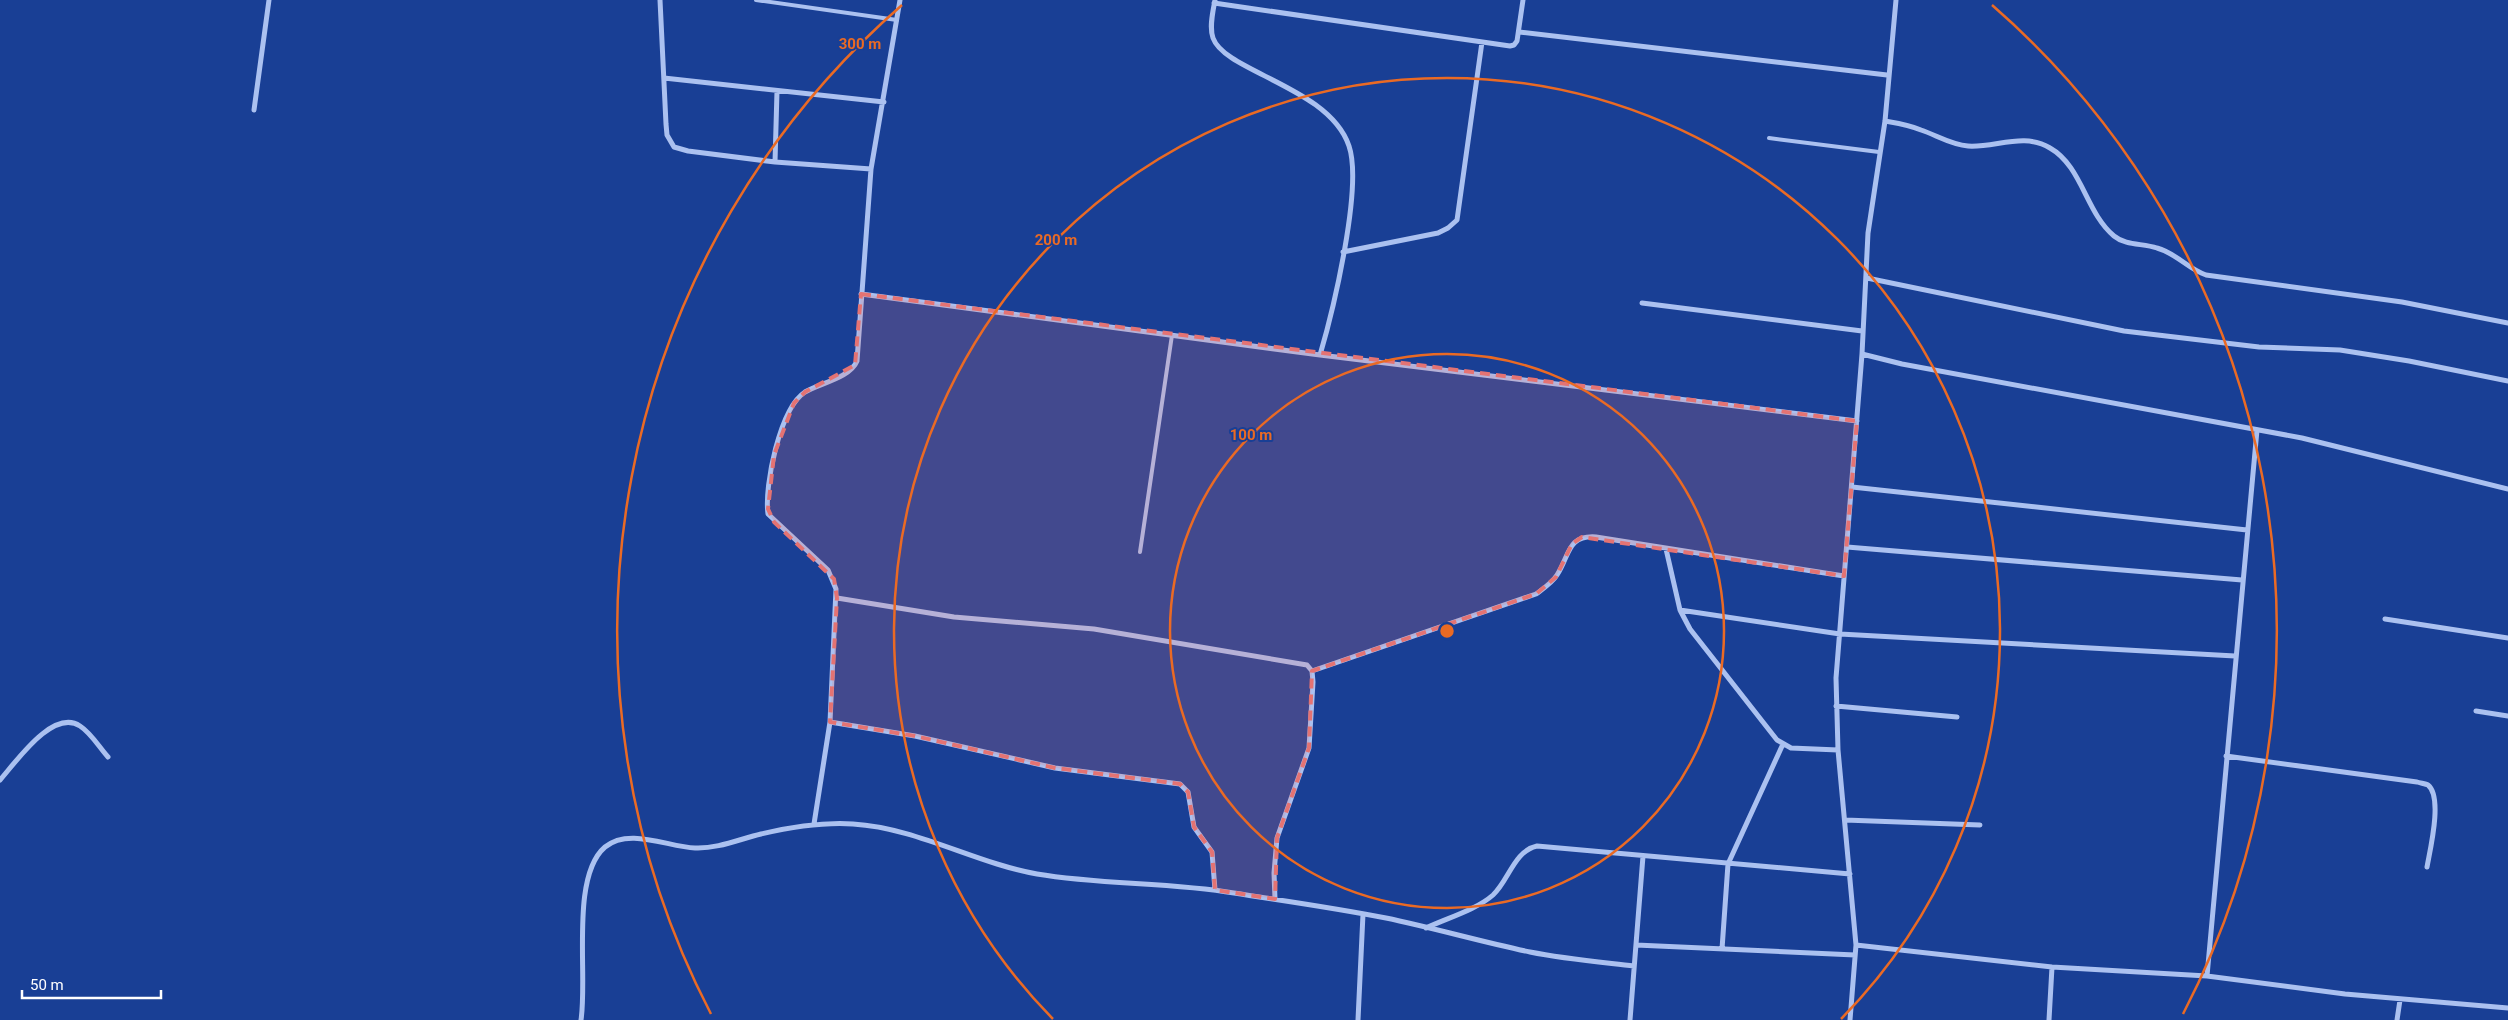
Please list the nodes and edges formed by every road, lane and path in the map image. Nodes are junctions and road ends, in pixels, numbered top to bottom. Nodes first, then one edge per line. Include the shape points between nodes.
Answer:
1 (269, 0) edge
2 (660, 0) edge
3 (756, 0) edge
4 (900, 0) edge
5 (1523, 0) edge
6 (1896, 0) edge
7 (1214, 1) edge
8 (897, 20) junction
9 (1519, 32) junction
10 (1482, 42) junction
11 (1887, 75) junction
12 (664, 78) junction
13 (777, 91) junction
14 (884, 102) junction
15 (254, 110) dead end
16 (1884, 121) junction
17 (1769, 138) dead end
18 (1879, 152) junction
19 (775, 162) junction
20 (871, 169) junction
21 (1343, 252) junction
22 (1867, 278) junction
23 (861, 294) junction
24 (1642, 303) dead end
25 (2508, 323) edge
26 (1862, 331) junction
27 (1172, 335) junction
28 (1862, 354) junction
29 (1320, 355) junction
30 (2508, 381) edge
31 (1857, 421) junction
32 (2257, 430) junction
33 (1852, 487) junction
34 (2508, 489) edge
35 (2247, 530) junction
36 (1847, 547) junction
37 (1666, 549) junction
38 (1140, 552) dead end
39 (1844, 576) junction
40 (2242, 580) junction
41 (837, 598) junction
42 (1680, 610) junction
43 (2385, 619) dead end
44 (1840, 634) junction
45 (2508, 638) edge
46 (2235, 656) junction
47 (1312, 671) junction
48 (1836, 706) junction
49 (2476, 711) dead end
50 (2508, 716) edge
51 (1957, 717) dead end
52 (830, 722) junction
53 (1783, 744) junction
54 (1838, 750) junction
55 (2226, 756) junction
56 (108, 757) dead end
57 (0, 780) edge
58 (1845, 820) junction
59 (814, 824) junction
60 (1980, 826) dead end
61 (1643, 856) junction
62 (1728, 864) junction
63 (2427, 866) dead end
64 (1850, 874) junction
65 (1214, 890) junction
66 (1275, 900) junction
67 (1364, 914) junction
68 (1426, 928) junction
69 (1636, 945) junction
70 (1856, 945) junction
71 (1722, 949) junction
72 (1855, 955) junction
73 (1634, 966) junction
74 (2052, 967) junction
75 (2207, 976) junction
76 (2400, 1000) junction
77 (2508, 1008) edge
78 (581, 1020) edge
79 (1358, 1020) edge
80 (1630, 1020) edge
81 (1850, 1020) edge
82 (2049, 1020) edge
83 (2397, 1020) edge

1 - 15 street
2 - 12 street
3 - 8 lane
4 - 8 street
5 - 9 street
6 - 11 street
7 - 10 street
7 - 21 street via 1212,36 1219,48 1300,94 1344,136 1352,157 1352,195
8 - 14 street
9 - 10 street via 1516,44 1512,46
9 - 11 street
10 - 21 street via 1456,220 1438,232
11 - 16 street
12 - 13 street
12 - 19 street via 667,135 674,147
13 - 14 street
13 - 19 street
14 - 20 street
16 - 18 street
16 - 25 street via 1908,125 1968,146 2026,141 2050,147 2064,159 2114,236 2156,247 2206,275 2402,302
17 - 18 lane
18 - 22 street via 1868,233
19 - 20 street
20 - 23 street
21 - 29 street via 1333,311
22 - 26 street
22 - 30 street via 2124,331 2259,347 2349,352
23 - 27 street
23 - 41 street via 856,365 805,392 794,403 774,455 768,509 774,522 828,570 834,579
24 - 26 street
26 - 28 street
27 - 29 street
27 - 38 lane
28 - 31 street
28 - 32 street
29 - 31 street
31 - 33 street
32 - 34 street via 2302,438
32 - 35 street
33 - 35 street
33 - 36 street
35 - 40 street
36 - 39 street
36 - 40 street
37 - 39 street
37 - 42 street
37 - 47 street via 1582,537 1572,544 1556,577 1536,594
39 - 44 street
40 - 46 street
41 - 47 street via 954,618 1094,630 1302,663
41 - 52 street
42 - 44 street
42 - 53 street via 1697,639
43 - 45 street
44 - 46 street
44 - 48 street
46 - 55 street
47 - 66 street via 1309,748 1277,838
48 - 51 street
48 - 54 street
49 - 50 street
52 - 59 street
52 - 65 street via 915,736 1055,768 1180,784 1188,792 1194,827 1212,852
53 - 54 street via 1801,750
53 - 62 street
54 - 58 street
55 - 63 street via 2428,786 2436,805
55 - 75 street
56 - 57 street via 79,725 66,722 50,727 40,735
58 - 60 street
58 - 64 street
59 - 65 street via 878,827 992,864 1034,873 1106,883
59 - 78 street via 708,847 629,838 612,842 604,848 588,875 584,899
61 - 62 street
61 - 68 street via 1544,846 1531,848 1519,857 1501,886 1486,900
61 - 69 street
62 - 64 street
62 - 71 street
64 - 70 street
65 - 66 street
66 - 67 street
67 - 68 street
67 - 79 street
68 - 73 street via 1538,953
69 - 71 street
69 - 73 street
70 - 72 street
70 - 74 street
71 - 72 street
72 - 81 street
73 - 80 street
74 - 75 street
74 - 82 street
75 - 76 street
76 - 77 street
76 - 83 street

